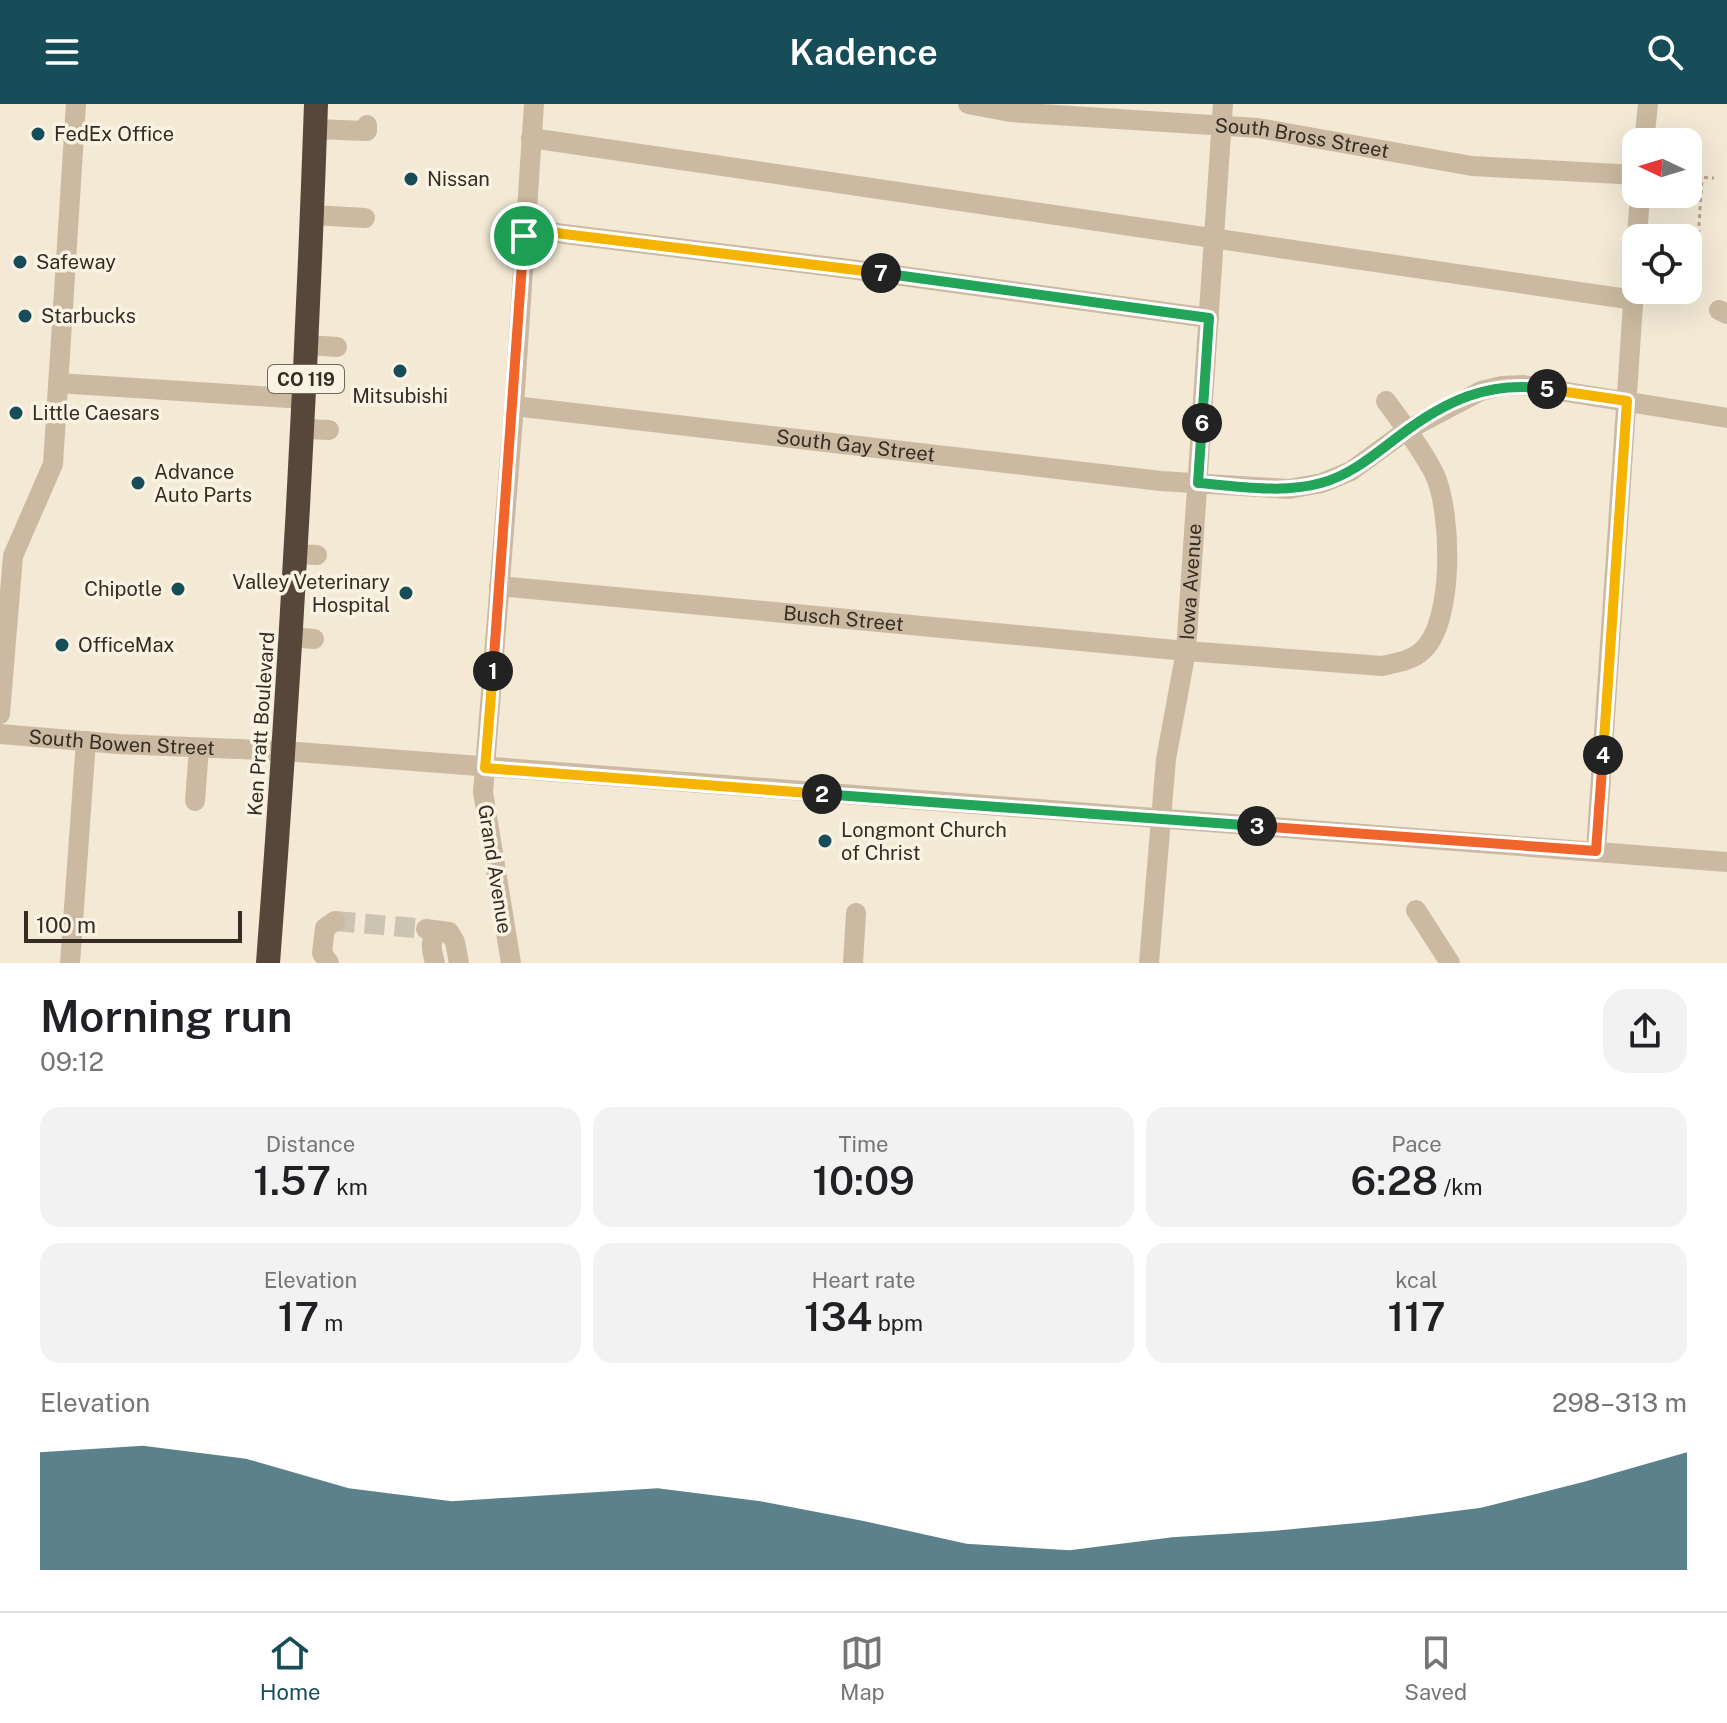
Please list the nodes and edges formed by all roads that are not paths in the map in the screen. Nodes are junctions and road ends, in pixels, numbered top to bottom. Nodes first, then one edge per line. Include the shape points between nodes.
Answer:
1 (76, 104) edge
2 (316, 104) edge
3 (534, 104) edge
4 (968, 104) edge
5 (1648, 104) edge
6 (1223, 114) edge
7 (367, 125) dead end
8 (1645, 128) edge
9 (315, 129) junction
10 (531, 138) junction
11 (1622, 174) edge
12 (312, 215) junction
13 (365, 218) dead end
14 (525, 227) junction
15 (1215, 240) junction
16 (1622, 298) edge
17 (1634, 304) edge
18 (1209, 318) junction
19 (308, 345) junction
20 (337, 347) dead end
21 (58, 383) junction
22 (304, 399) junction
23 (1386, 401) dead end
24 (1627, 401) junction
25 (514, 406) junction
26 (1727, 418) edge
27 (303, 429) junction
28 (329, 430) dead end
29 (1407, 430) junction
30 (1198, 483) junction
31 (499, 586) junction
32 (1186, 651) junction
33 (0, 714) edge
34 (0, 734) edge
35 (86, 741) junction
36 (199, 748) junction
37 (284, 751) junction
38 (485, 768) junction
39 (195, 801) dead end
40 (1161, 819) junction
41 (1596, 851) junction
42 (1727, 862) edge
43 (1416, 910) dead end
44 (856, 913) dead end
45 (335, 921) dead end
46 (325, 960) edge
47 (70, 963) edge
48 (268, 963) edge
49 (511, 963) edge
50 (853, 963) edge
51 (1149, 963) edge
52 (1450, 963) edge

1 - 21 street
2 - 9 highway, Ken Pratt Boulevard / CO 119
3 - 10 street, Grand Avenue
4 - 6 street, South Bross Street via 1010,112
5 - 8 street
6 - 11 street, South Bross Street via 1472,166
6 - 15 street, Iowa Avenue
7 - 9 street via 367,131
9 - 12 highway, Ken Pratt Boulevard / CO 119
10 - 14 street, Grand Avenue
10 - 15 street
12 - 13 street
12 - 19 highway, Ken Pratt Boulevard / CO 119
14 - 18 street
14 - 25 street, Grand Avenue
15 - 16 street
15 - 18 street, Iowa Avenue
17 - 24 street
18 - 30 street, Iowa Avenue
19 - 20 street
19 - 22 highway, Ken Pratt Boulevard / CO 119
21 - 22 street
21 - 33 street via 53,464 13,556
22 - 27 highway, Ken Pratt Boulevard / CO 119
23 - 29 street, Busch Street
24 - 26 street, South Gay Street
24 - 29 street, South Gay Street via 1502,386 1481,391
24 - 41 street
25 - 30 street, South Gay Street
25 - 31 street, Grand Avenue
27 - 28 street
27 - 37 highway, Ken Pratt Boulevard / CO 119 via 302,638
29 - 30 street, South Gay Street via 1351,471 1322,483 1289,489
29 - 32 street, Busch Street via 1434,474 1448,535 1441,619 1421,652 1382,666
30 - 32 street, Iowa Avenue
31 - 32 street, Busch Street
31 - 38 street, Grand Avenue
32 - 40 street, Iowa Avenue
34 - 35 street, South Bowen Street
35 - 36 street, South Bowen Street
35 - 47 street
36 - 37 street, South Bowen Street
36 - 39 street
37 - 38 street, South Bowen Street via 379,769
37 - 48 highway, Ken Pratt Boulevard / CO 119
38 - 40 street, South Bowen Street
38 - 49 street, Grand Avenue via 483,792
40 - 41 street, South Bowen Street
40 - 51 street, Iowa Avenue
41 - 42 street, South Bowen Street
43 - 52 street
44 - 50 street
45 - 46 street via 325,928

